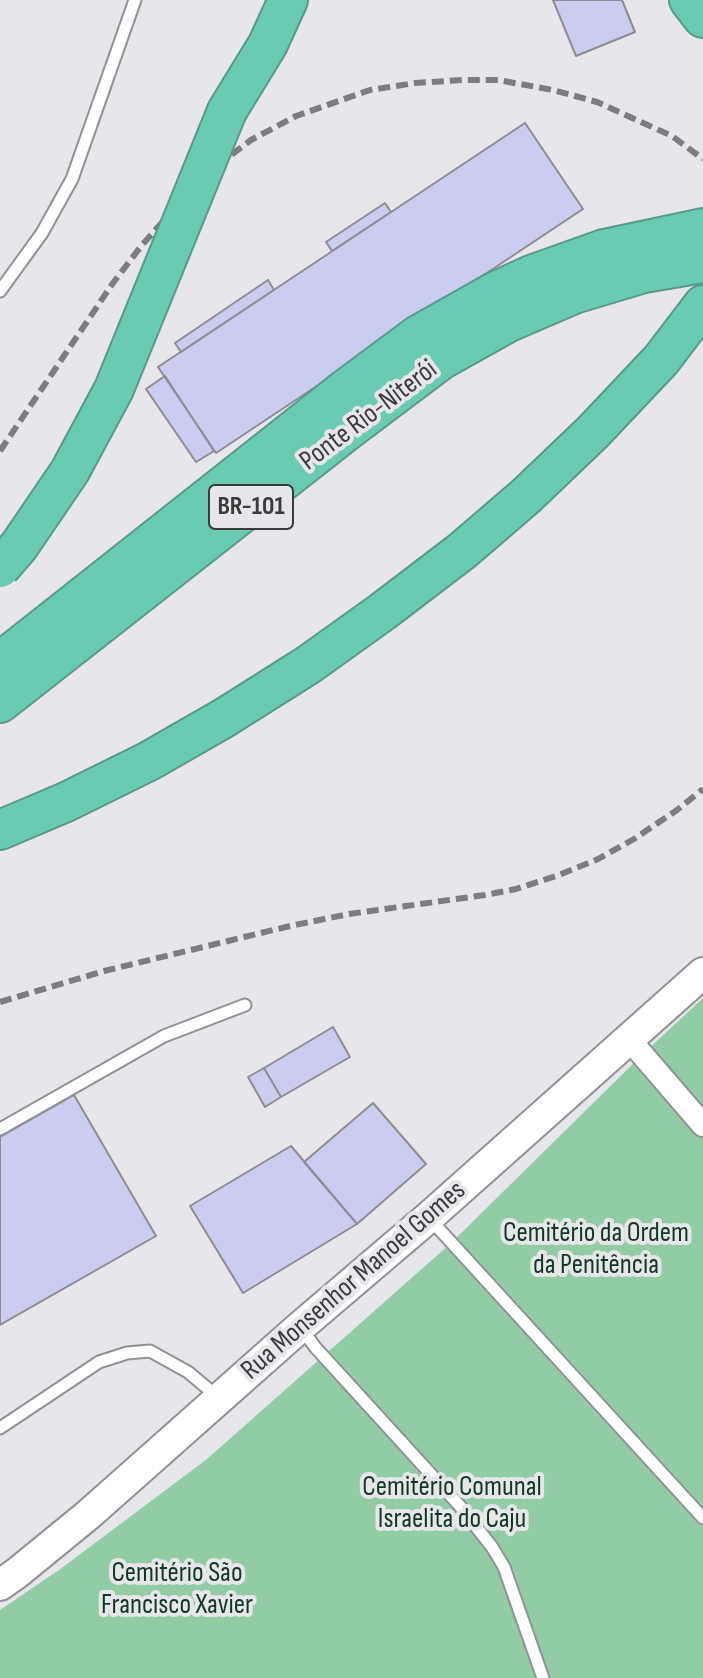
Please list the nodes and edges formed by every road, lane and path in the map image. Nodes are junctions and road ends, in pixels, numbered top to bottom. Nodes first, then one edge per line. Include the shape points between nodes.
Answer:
1 (135, 0) edge
2 (259, 0) edge
3 (288, 0) edge
4 (689, 0) edge
5 (703, 18) edge
6 (227, 111) junction
7 (703, 228) edge
8 (703, 263) edge
9 (0, 291) edge
10 (703, 305) edge
11 (0, 568) edge
12 (0, 662) edge
13 (0, 703) edge
14 (0, 830) edge
15 (703, 973) edge
16 (245, 1005) dead end
17 (628, 1038) junction
18 (703, 1125) edge
19 (0, 1129) edge
20 (429, 1217) junction
21 (300, 1327) junction
22 (220, 1398) junction
23 (0, 1428) edge
24 (703, 1518) edge
25 (0, 1585) edge
26 (543, 1678) edge

1 - 9 lane via 72,179
2 - 6 highway
3 - 6 highway
4 - 5 highway
6 - 11 highway, bridge via 114,389 70,471
7 - 12 highway, Ponte Rio-Niterói / BR-101 via 604,249 531,275 418,335
8 - 13 highway, Ponte Rio-Niterói / BR-101 via 644,273 574,294 441,360
10 - 14 highway via 661,360 593,432 462,551 382,612 308,665 149,761
15 - 17 street, Rua Monsenhor Manoel Gomes
16 - 19 lane via 164,1036
17 - 18 street
17 - 20 street, Rua Monsenhor Manoel Gomes
20 - 21 street, Rua Monsenhor Manoel Gomes
20 - 24 lane
21 - 22 street, Rua Monsenhor Manoel Gomes
21 - 26 lane via 492,1547
22 - 23 lane via 150,1351 127,1353 99,1362
22 - 25 street, Rua Monsenhor Manoel Gomes

